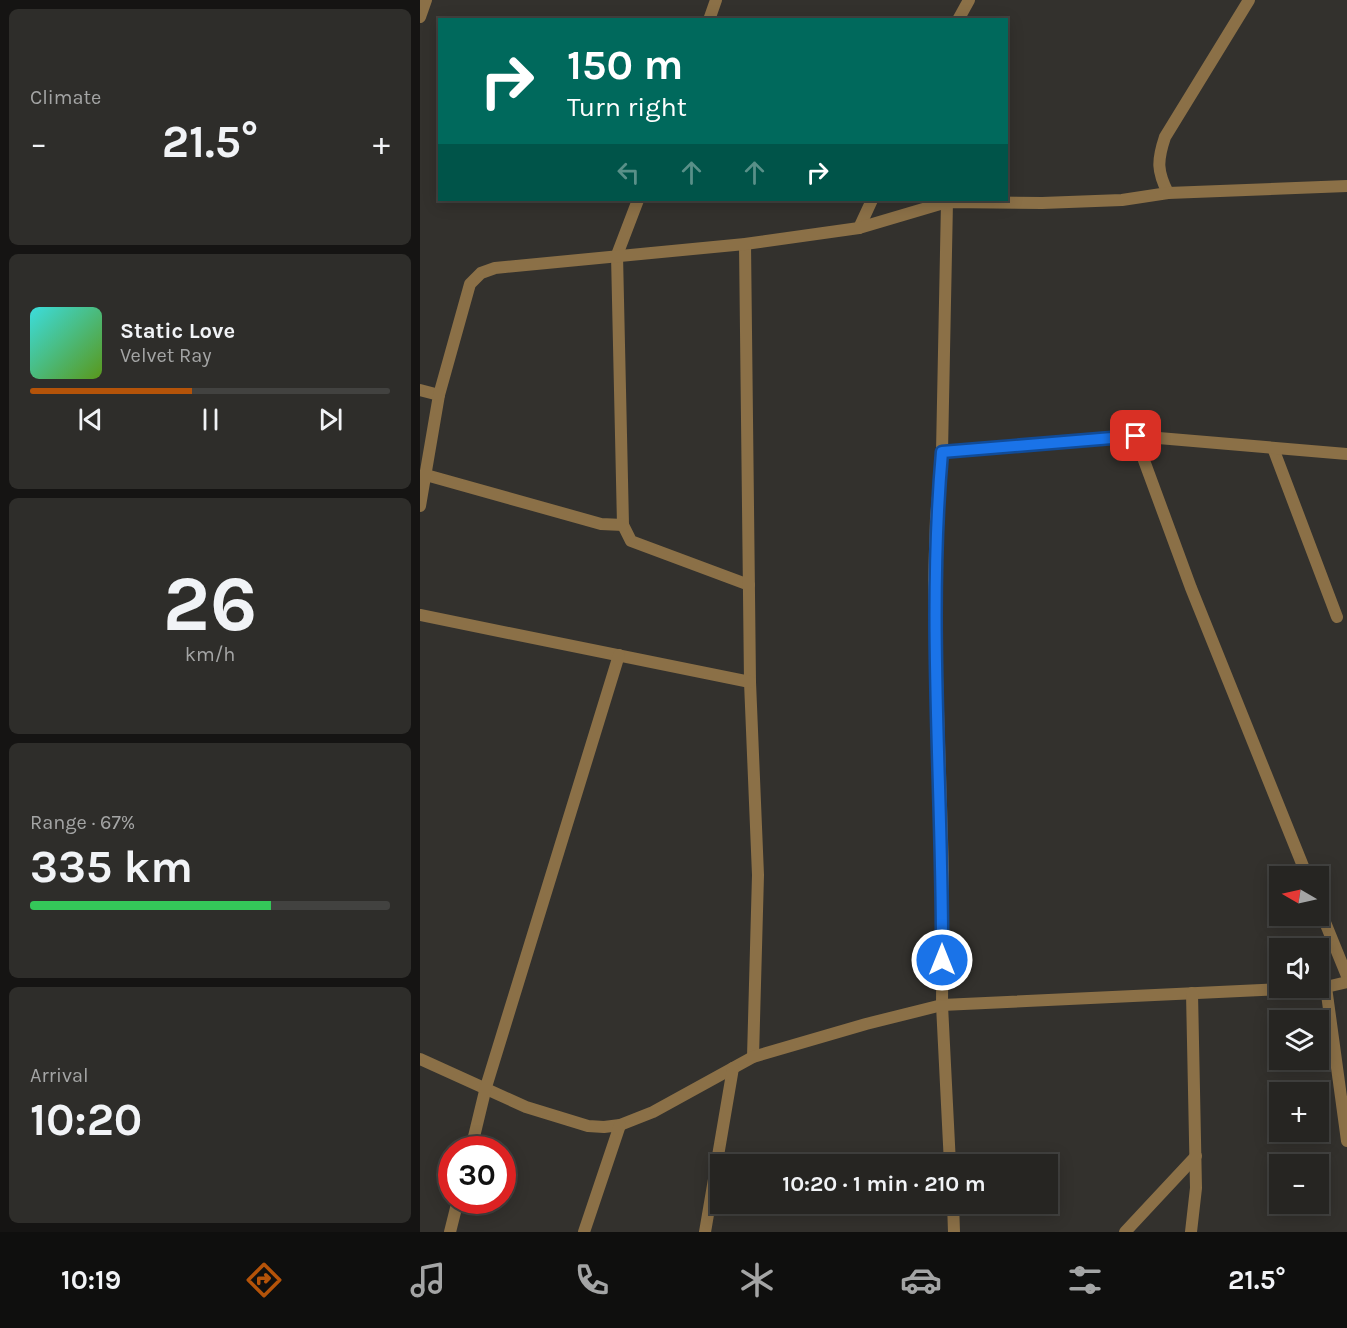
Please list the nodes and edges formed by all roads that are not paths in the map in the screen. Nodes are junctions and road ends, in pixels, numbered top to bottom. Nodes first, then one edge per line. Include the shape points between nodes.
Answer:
1 (426, 0) edge
2 (716, 0) edge
3 (969, 0) edge
4 (1250, 0) edge
5 (420, 17) edge
6 (709, 18) edge
7 (959, 18) edge
8 (1347, 186) edge
9 (1168, 193) junction
10 (638, 201) edge
11 (872, 201) edge
12 (947, 202) junction
13 (859, 228) junction
14 (744, 244) junction
15 (617, 255) junction
16 (420, 390) edge
17 (439, 395) junction
18 (1136, 436) junction
19 (1273, 448) junction
20 (942, 452) junction
21 (1347, 454) edge
22 (426, 475) junction
23 (420, 507) edge
24 (623, 525) junction
25 (748, 585) junction
26 (420, 615) edge
27 (1337, 617) dead end
28 (619, 655) junction
29 (750, 682) junction
30 (1303, 866) edge
31 (1327, 926) edge
32 (1347, 976) edge
33 (1347, 982) edge
34 (1329, 986) edge
35 (1269, 990) edge
36 (1192, 993) junction
37 (1328, 998) edge
38 (942, 1005) junction
39 (753, 1057) junction
40 (420, 1059) edge
41 (733, 1068) junction
42 (486, 1087) junction
43 (620, 1125) junction
44 (474, 1136) edge
45 (1347, 1141) edge
46 (949, 1154) edge
47 (1196, 1156) junction
48 (454, 1214) edge
49 (953, 1214) edge
50 (450, 1232) edge
51 (584, 1232) edge
52 (705, 1232) edge
53 (954, 1232) edge
54 (1125, 1232) edge
55 (1191, 1232) edge

1 - 5 street
2 - 6 street
3 - 7 street
4 - 9 street via 1165,137 1160,176
8 - 9 street
9 - 12 street via 1122,200
10 - 15 street
11 - 13 street
12 - 13 street
12 - 20 street
13 - 14 street
14 - 15 street
14 - 25 street
15 - 17 street via 516,264 481,273 470,284
15 - 24 street
16 - 17 street
17 - 22 street
18 - 19 street
18 - 20 street
18 - 30 street via 1191,588
19 - 21 street
19 - 27 street
20 - 38 street via 934,580 943,870
22 - 23 street
22 - 24 street via 601,524
24 - 25 street via 631,541
25 - 29 street
26 - 28 street
28 - 29 street
28 - 42 street
29 - 39 street via 759,874
31 - 32 street
33 - 34 street
35 - 36 street
36 - 38 street
36 - 47 street
37 - 45 street
38 - 39 street
38 - 46 street
39 - 41 street
40 - 42 street
41 - 43 street via 653,1112
41 - 52 street
42 - 43 street via 526,1107 588,1126
42 - 44 street
43 - 51 street
47 - 54 street
47 - 55 street
48 - 50 street
49 - 53 street

